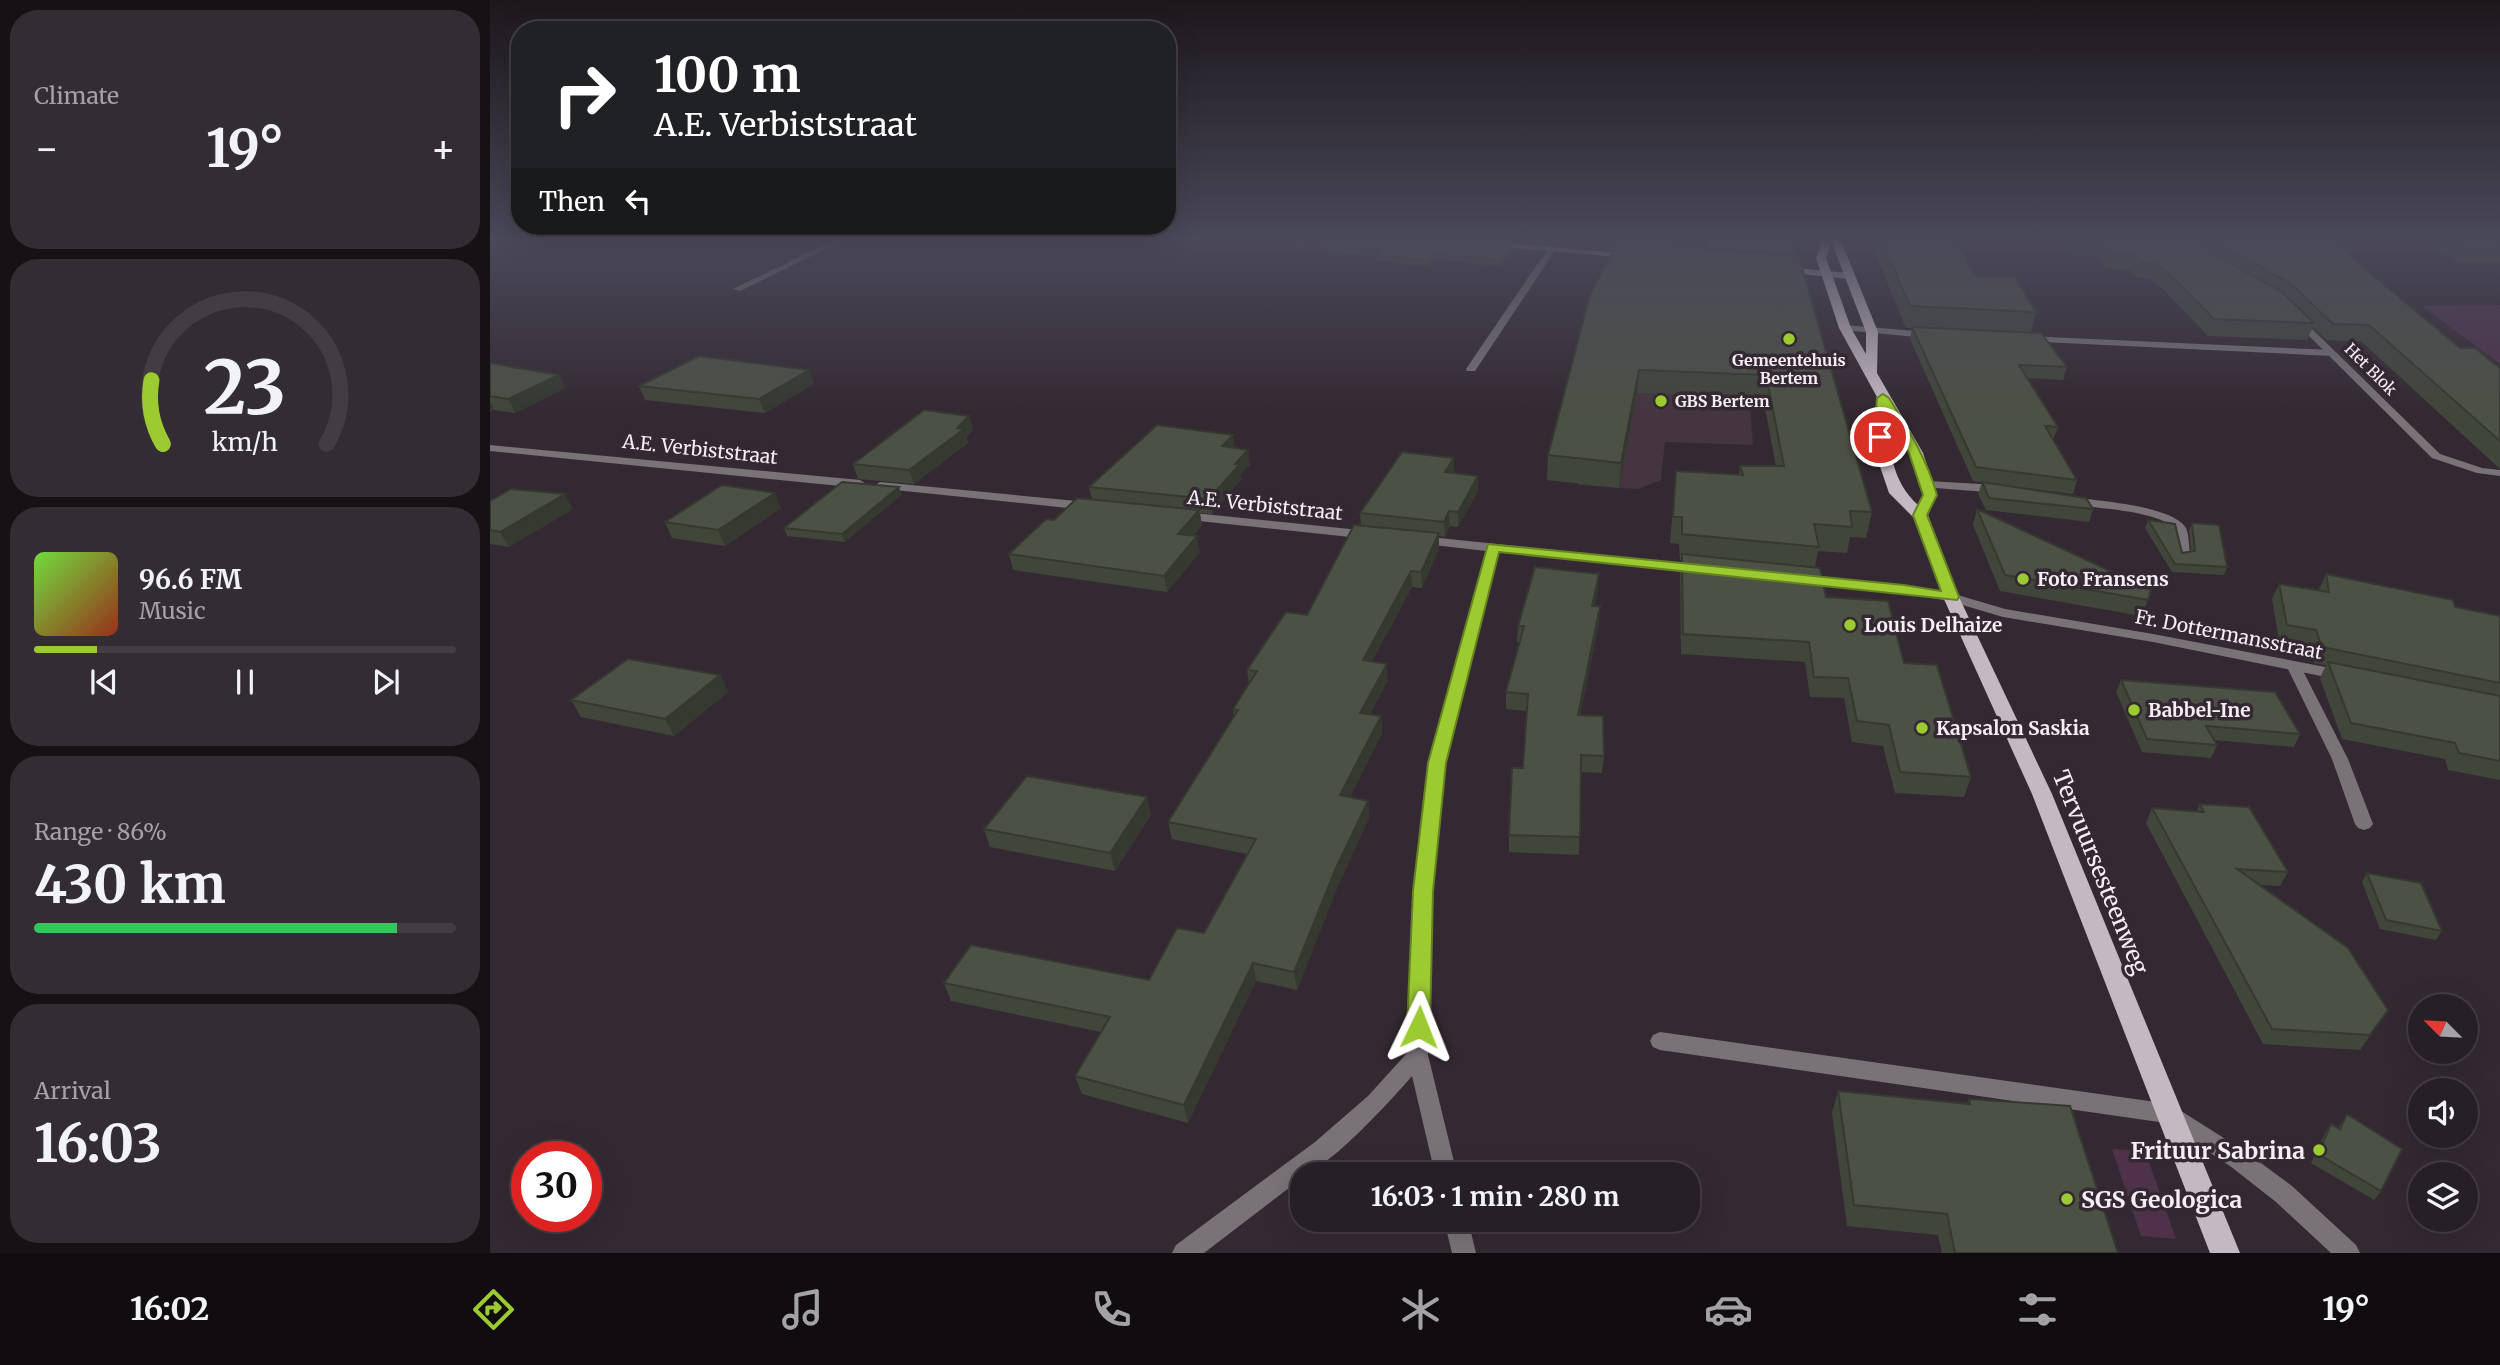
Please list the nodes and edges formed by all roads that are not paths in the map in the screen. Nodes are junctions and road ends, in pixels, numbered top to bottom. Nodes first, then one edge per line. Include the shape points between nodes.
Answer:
1 (1520, 296) edge
2 (1833, 296) edge
3 (1857, 296) edge
4 (2290, 313) edge
5 (1844, 328) junction
6 (1871, 332) junction
7 (1937, 335) edge
8 (2021, 339) edge
9 (2332, 353) junction
10 (1471, 369) dead end
11 (1872, 373) junction
12 (1883, 398) junction
13 (490, 448) edge
14 (2500, 473) edge
15 (1927, 485) junction
16 (2012, 491) edge
17 (2064, 500) edge
18 (1101, 508) edge
19 (1168, 514) edge
20 (1920, 515) junction
21 (1380, 536) edge
22 (1406, 538) edge
23 (1493, 547) junction
24 (2184, 555) edge
25 (1718, 571) edge
26 (1798, 579) edge
27 (1951, 597) junction
28 (2293, 665) junction
29 (2357, 678) edge
30 (2364, 824) dead end
31 (1660, 1041) dead end
32 (1418, 1055) junction
33 (2170, 1114) junction
34 (1443, 1162) edge
35 (1460, 1232) edge
36 (1184, 1253) edge
37 (1464, 1253) edge
38 (2225, 1253) edge
39 (2348, 1253) edge

1 - 10 street
2 - 5 main road, Tervuursesteenweg
3 - 6 main road, Tervuursesteenweg
4 - 9 street, Het Blok
5 - 6 street
5 - 11 main road, Tervuursesteenweg
6 - 7 street
6 - 11 main road, Tervuursesteenweg
8 - 9 street
9 - 14 street, Het Blok via 2436,456
11 - 12 main road, Tervuursesteenweg
12 - 15 main road, Tervuursesteenweg via 1916,453
12 - 20 main road, Tervuursesteenweg via 1882,452 1896,493
13 - 18 street, A.E. Verbiststraat
15 - 16 street
15 - 20 main road via 1930,495
17 - 24 street via 2168,518 2180,529
19 - 21 street, A.E. Verbiststraat
20 - 27 main road, Tervuursesteenweg
22 - 23 street
23 - 25 street
23 - 32 street via 1437,763 1423,891
26 - 27 street
27 - 28 street, Fr. Dottermansstraat via 2003,613
27 - 33 main road, Tervuursesteenweg via 2042,794
28 - 29 street, Fr. Dottermansstraat
28 - 30 street via 2340,759
31 - 33 street
32 - 34 street
32 - 36 street via 1376,1103 1332,1142
33 - 38 main road, Tervuursesteenweg
33 - 39 street via 2275,1187
35 - 37 street

